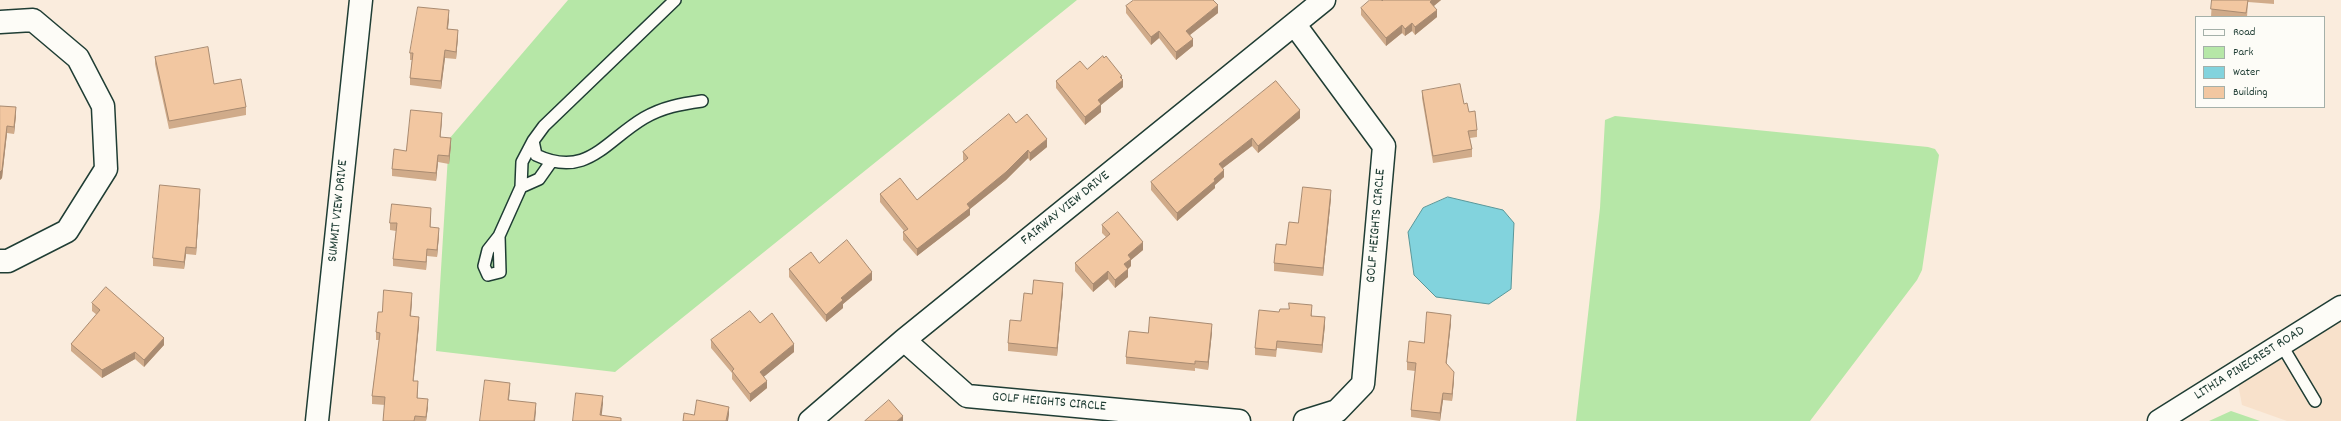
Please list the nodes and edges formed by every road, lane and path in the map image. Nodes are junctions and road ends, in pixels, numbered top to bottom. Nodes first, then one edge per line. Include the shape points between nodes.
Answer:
1 (361, 0) edge
2 (675, 0) edge
3 (1324, 0) edge
4 (0, 22) edge
5 (1295, 25) junction
6 (702, 101) dead end
7 (533, 141) junction
8 (551, 162) junction
9 (521, 187) junction
10 (499, 236) dead end
11 (0, 261) edge
12 (2341, 307) edge
13 (904, 340) junction
14 (2281, 344) junction
15 (2315, 401) dead end
16 (317, 421) edge
17 (810, 421) edge
18 (1240, 421) edge
19 (1305, 421) edge
20 (2159, 421) edge

1 - 16 street, SUMMIT VIEW DRIVE
2 - 7 lane via 544,126
3 - 5 street, FAIRWAY VIEW DRIVE
4 - 11 street via 33,20 78,58 103,106 106,169 67,231 8,261
5 - 13 street, FAIRWAY VIEW DRIVE
5 - 19 street, GOLF HEIGHTS CIRCLE via 1384,146 1363,384 1337,411
6 - 8 lane via 671,105 644,118 594,156 575,162
7 - 8 lane via 536,155
7 - 9 lane via 522,162
8 - 9 lane via 538,179
9 - 10 lane
12 - 14 street, LITHIA PINECREST ROAD
13 - 17 street, FAIRWAY VIEW DRIVE
13 - 18 street, GOLF HEIGHTS CIRCLE via 967,396
14 - 15 lane
14 - 20 street, LITHIA PINECREST ROAD

